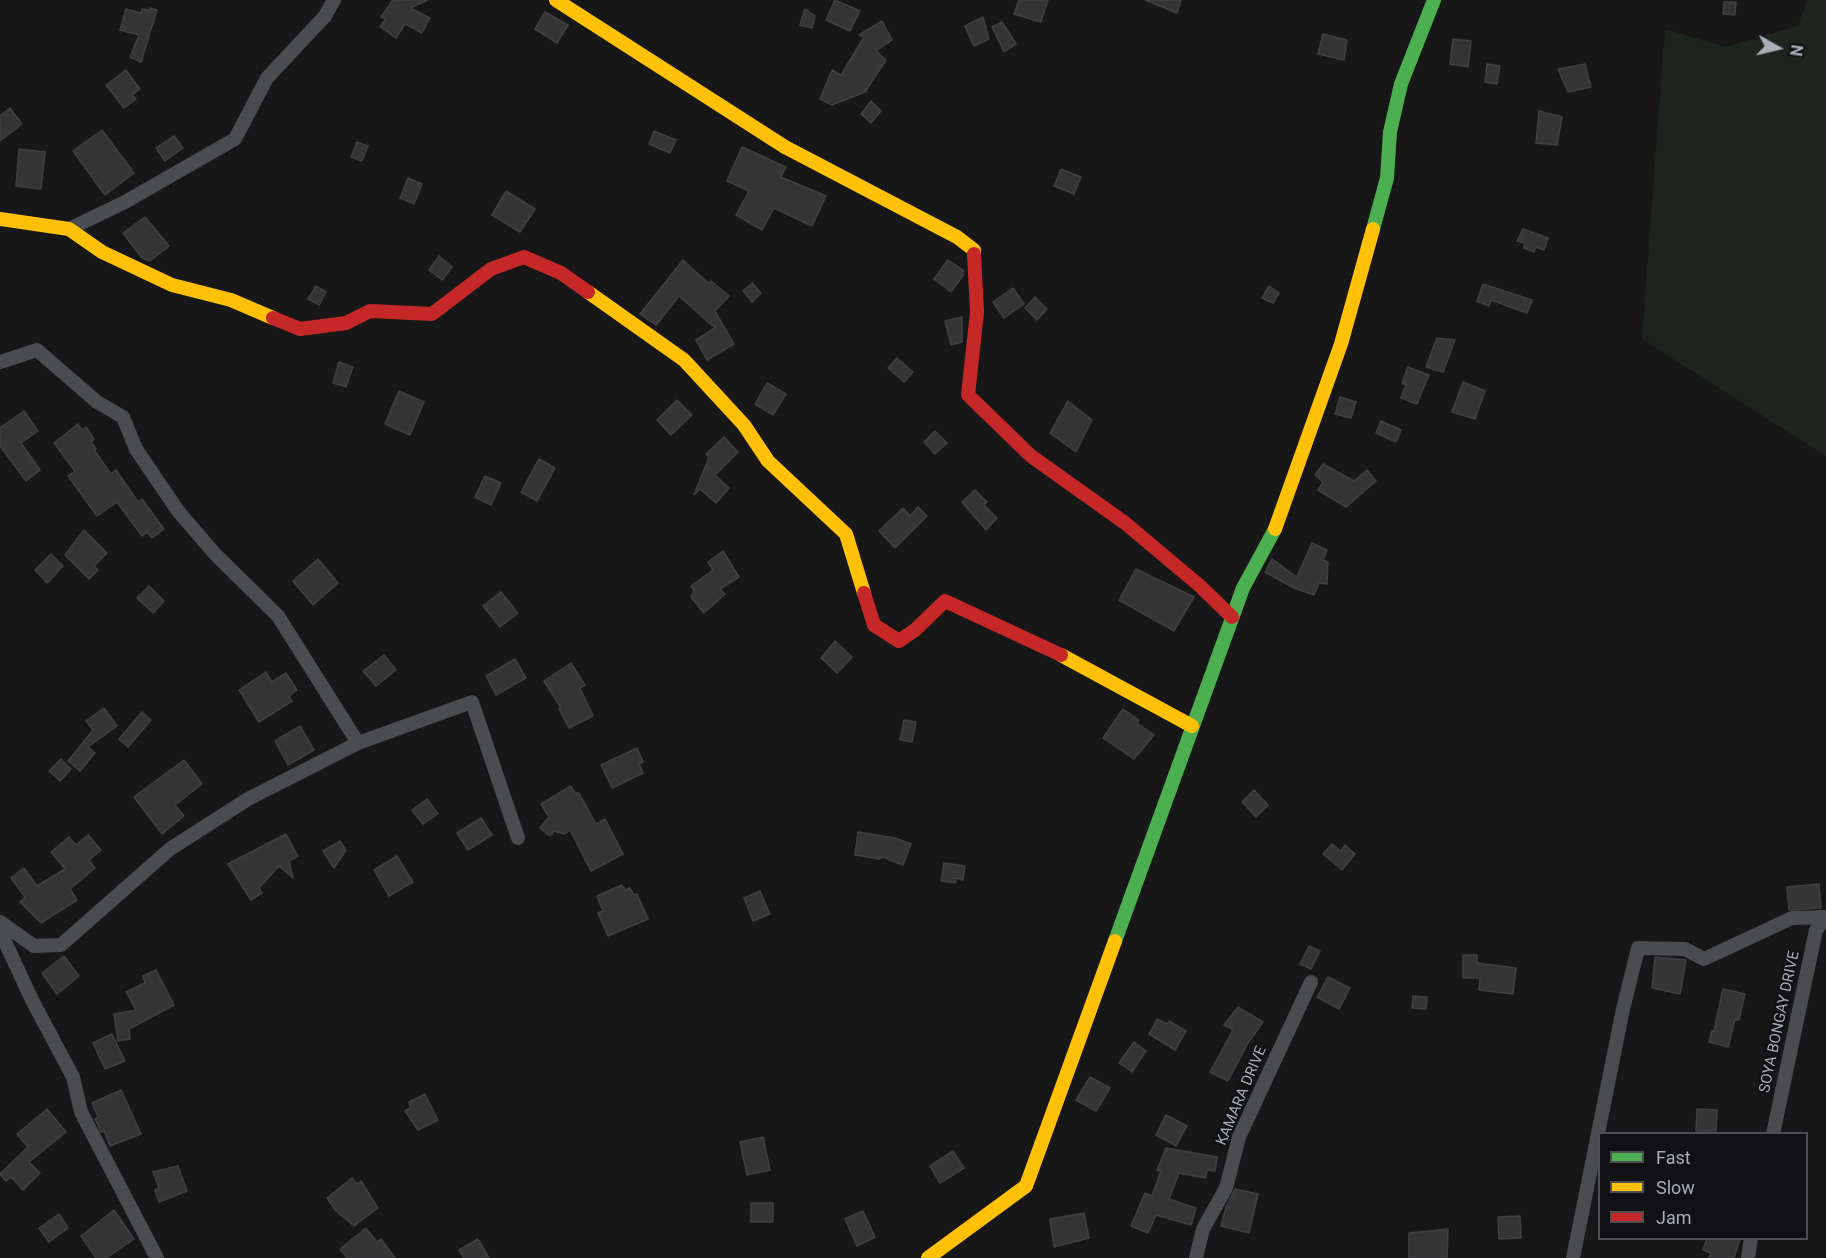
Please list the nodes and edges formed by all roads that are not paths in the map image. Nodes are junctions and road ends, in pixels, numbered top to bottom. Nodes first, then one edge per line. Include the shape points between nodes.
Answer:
1 (334, 0) edge
2 (556, 0) edge
3 (1434, 0) edge
4 (0, 219) edge
5 (69, 228) junction
6 (0, 362) edge
7 (1232, 617) junction
8 (1192, 726) junction
9 (358, 743) junction
10 (518, 838) dead end
11 (1825, 918) edge
12 (0, 922) edge
13 (0, 931) edge
14 (1311, 982) dead end
15 (1598, 1132) edge
16 (1773, 1132) edge
17 (1598, 1134) edge
18 (1751, 1240) edge
19 (157, 1258) edge
20 (928, 1258) edge
21 (1196, 1258) edge
22 (1573, 1258) edge
23 (1748, 1258) edge

1 - 5 street via 326,16 267,78 235,139 125,202
2 - 7 street via 785,147 957,237 974,250 977,312 968,395 1031,456 1125,523
3 - 7 street via 1401,84 1390,132 1387,178 1341,344 1278,524
4 - 5 street
5 - 8 street via 102,252 172,285 231,300 300,329 346,323 370,311 432,314 490,268 524,257 561,273 684,360 744,425 768,461 846,534 874,625 899,641 945,601 1097,673
6 - 9 street via 37,350 97,402 123,417 135,449 178,511 278,616
7 - 8 street
8 - 20 street via 1026,1186
9 - 10 street via 472,702
9 - 12 street via 248,799 170,849 61,945 33,946
11 - 15 street via 1792,918 1704,959 1685,949 1638,948
11 - 16 street, SOYA BONGAY DRIVE via 1816,930
13 - 19 street via 73,1077 81,1112
14 - 21 street, KAMARA DRIVE via 1239,1137 1227,1188 1203,1229
17 - 22 street
18 - 23 street

